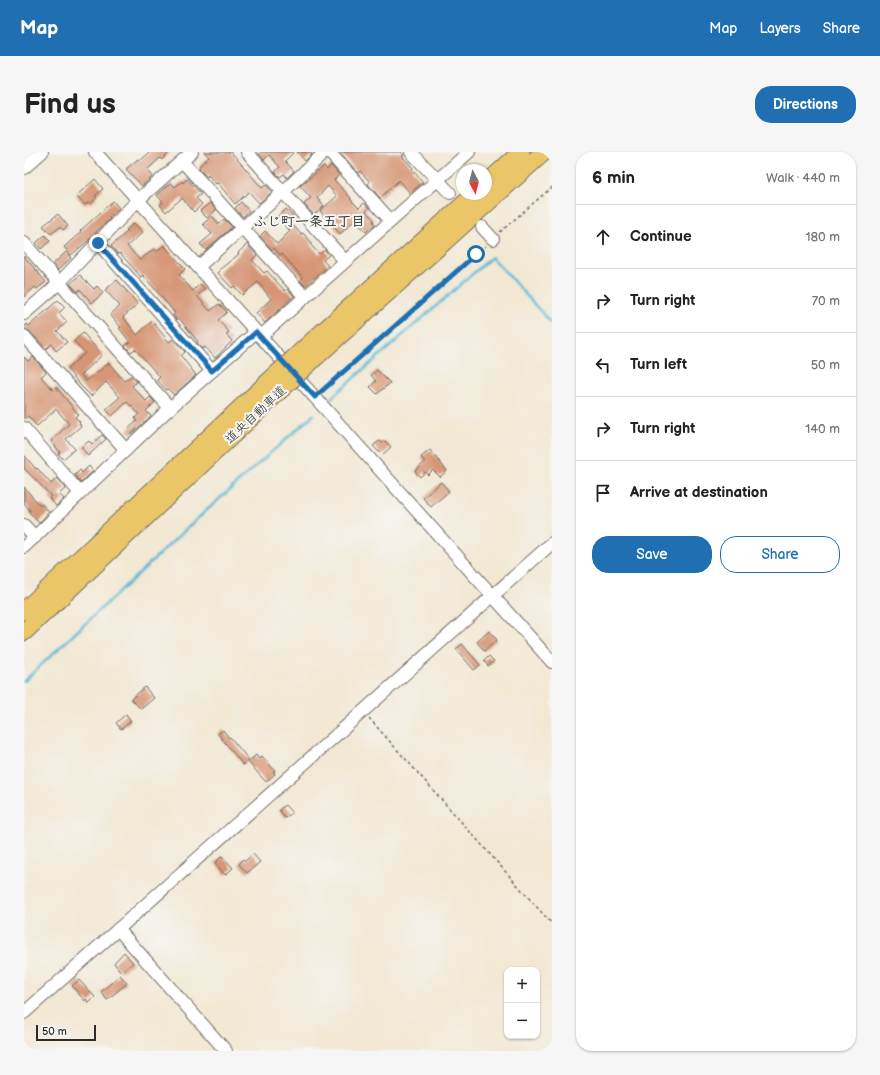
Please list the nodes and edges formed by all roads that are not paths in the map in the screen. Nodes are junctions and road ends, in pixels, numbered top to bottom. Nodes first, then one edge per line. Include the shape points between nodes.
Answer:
1 (42, 152) edge
2 (95, 152) edge
3 (192, 152) edge
4 (247, 152) edge
5 (325, 152) edge
6 (328, 152) edge
7 (411, 152) edge
8 (469, 152) edge
9 (521, 152) edge
10 (544, 152) edge
11 (182, 161) junction
12 (24, 168) edge
13 (492, 179) edge
14 (438, 180) junction
15 (283, 192) junction
16 (450, 194) dead end
17 (138, 200) junction
18 (469, 200) edge
19 (391, 221) junction
20 (482, 227) dead end
21 (242, 228) junction
22 (493, 239) road end
23 (24, 243) edge
24 (98, 243) junction
25 (345, 261) junction
26 (198, 267) junction
27 (59, 283) junction
28 (305, 297) junction
29 (24, 314) edge
30 (259, 334) junction
31 (24, 336) edge
32 (312, 351) junction
33 (212, 371) junction
34 (269, 390) junction
35 (170, 408) junction
36 (24, 428) edge
37 (126, 450) junction
38 (80, 493) junction
39 (24, 526) edge
40 (34, 538) junction
41 (552, 543) edge
42 (24, 547) edge
43 (493, 595) junction
44 (24, 611) edge
45 (24, 632) edge
46 (552, 662) edge
47 (118, 929) junction
48 (24, 1013) edge
49 (226, 1051) edge

1 - 12 street
2 - 17 street
3 - 11 street
4 - 15 street
5 - 15 street
6 - 19 street
7 - 14 street
8 - 14 street
9 - 13 highway
10 - 32 highway, 道央自動車道
11 - 17 street
11 - 21 street
14 - 16 street
14 - 19 street
15 - 21 street
15 - 25 street
17 - 24 street
17 - 26 street
18 - 32 highway, 道央自動車道
19 - 25 street
20 - 22 street
21 - 26 street
21 - 28 street
23 - 27 street
24 - 27 street
24 - 33 street
25 - 28 street
26 - 30 street
27 - 29 street
27 - 35 street
28 - 30 street
30 - 33 street
30 - 43 street
31 - 37 street
32 - 34 highway, 道央自動車道, bridge
33 - 35 street
34 - 44 highway, 道央自動車道
34 - 45 highway, 道央自動車道
35 - 37 street
36 - 38 street
37 - 38 street
38 - 40 street
39 - 40 street
40 - 42 street
41 - 43 street
43 - 46 street
43 - 47 street
47 - 48 street
47 - 49 street

